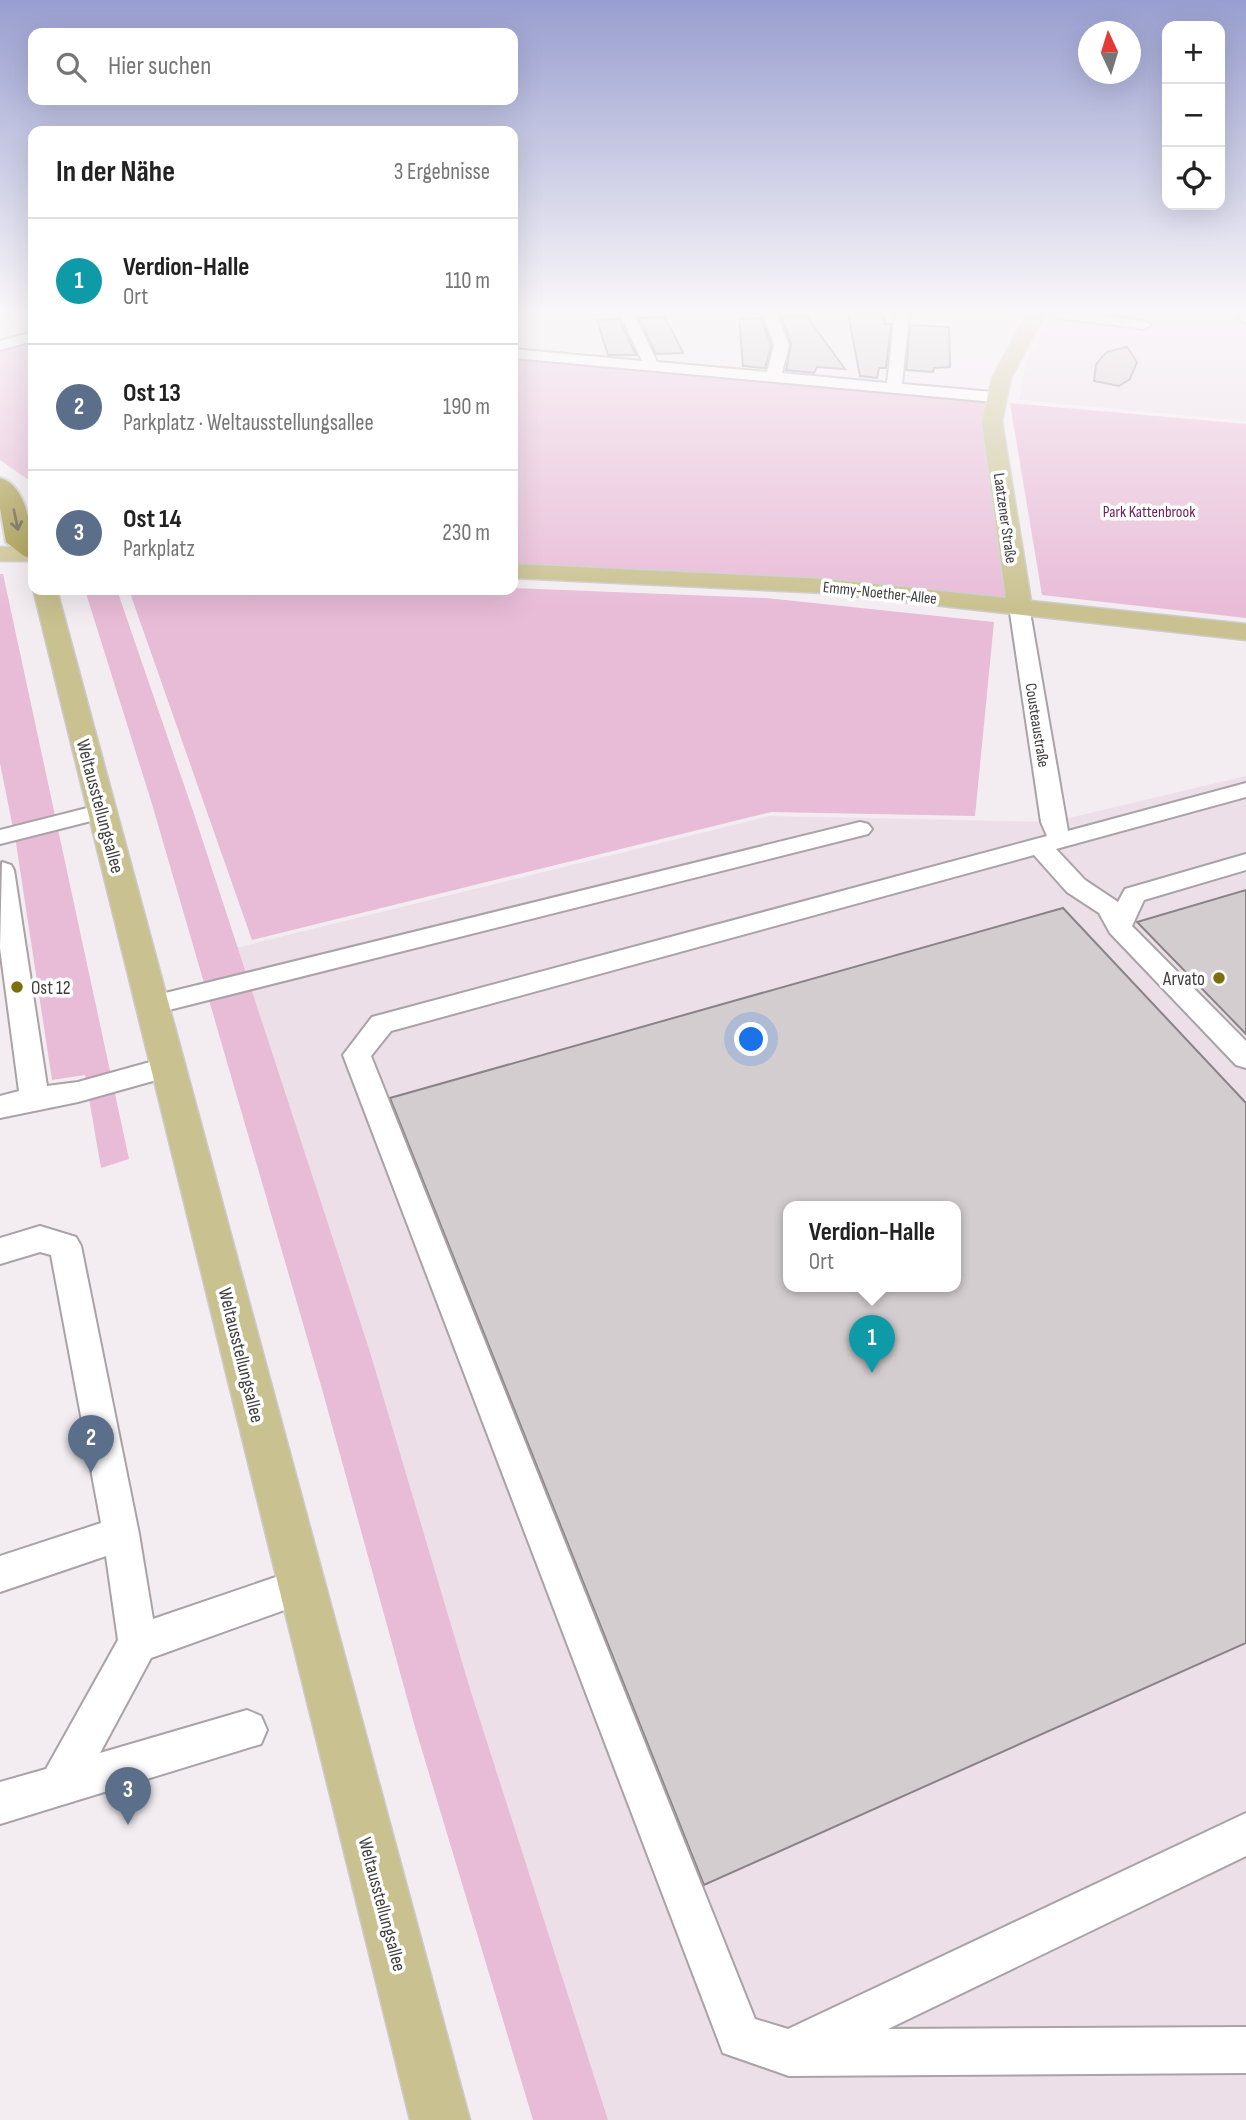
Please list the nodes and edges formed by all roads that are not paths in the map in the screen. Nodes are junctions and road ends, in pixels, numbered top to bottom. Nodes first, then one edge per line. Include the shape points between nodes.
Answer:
1 (993, 413) edge
2 (4, 470) edge
3 (28, 549) edge
4 (28, 553) edge
5 (0, 554) edge
6 (518, 571) edge
7 (46, 595) edge
8 (1019, 606) junction
9 (1246, 632) edge
10 (1246, 790) edge
11 (103, 811) junction
12 (860, 829) dead end
13 (0, 837) edge
14 (1052, 843) junction
15 (1246, 862) edge
16 (0, 871) edge
17 (1119, 927) junction
18 (153, 1005) junction
19 (1246, 1058) edge
20 (168, 1067) junction
21 (34, 1098) junction
22 (0, 1107) edge
23 (0, 1251) edge
24 (121, 1534) junction
25 (0, 1574) edge
26 (302, 1586) junction
27 (138, 1643) junction
28 (247, 1730) dead end
29 (60, 1785) junction
30 (0, 1804) edge
31 (1246, 1833) edge
32 (1246, 2050) edge
33 (789, 2053) junction
34 (440, 2120) edge

1 - 8 main road, Laatzener Straße
2 -> 3 highway via 19,542
4 - 5 main road
6 - 8 main road, Emmy-Noether-Allee via 745,580
7 - 11 main road, Weltausstellungsallee
8 - 9 main road, Emmy-Noether-Allee
8 - 14 street, Cousteaustraße via 1056,832
10 - 14 street
11 - 13 street
11 - 18 main road, Weltausstellungsallee
12 - 18 street
14 - 17 street, Cousteaustraße via 1076,886 1109,908
14 - 33 street via 382,1024 357,1055 739,2037
15 - 17 street via 1133,895
16 - 21 street
17 - 19 street, Cousteaustraße
18 - 20 main road, Weltausstellungsallee
20 - 21 street via 78,1092
20 - 26 main road, Weltausstellungsallee
21 - 22 street
23 - 24 street via 40,1239 65,1245
24 - 25 street
24 - 27 street
26 - 27 street
26 - 34 main road, Weltausstellungsallee
27 - 29 street
28 - 29 street
29 - 30 street
31 - 33 street
32 - 33 street

